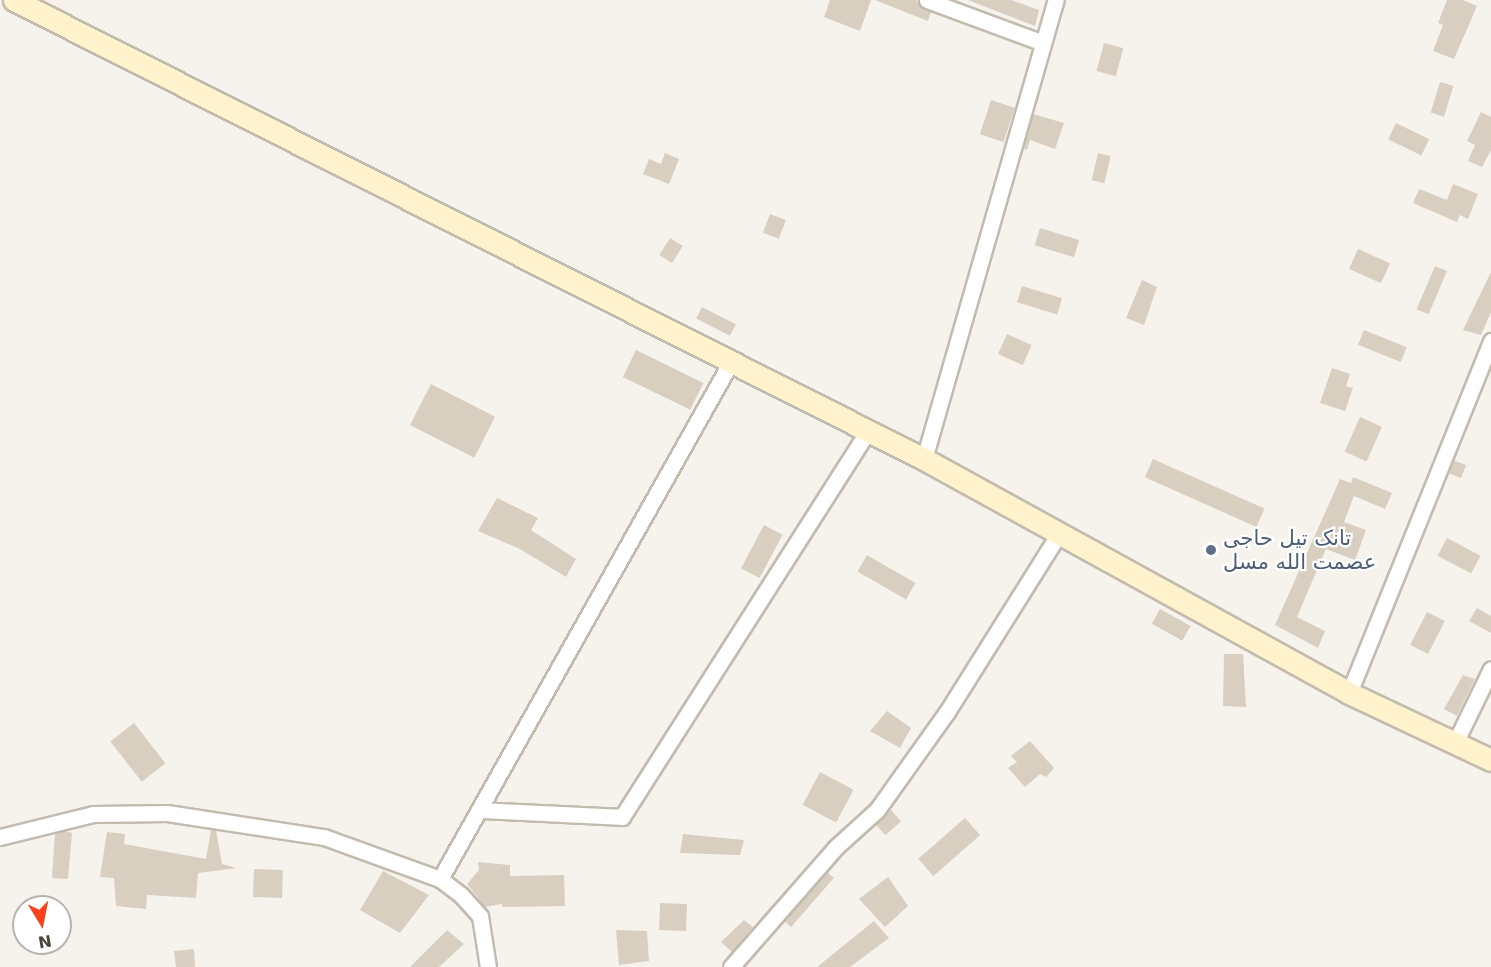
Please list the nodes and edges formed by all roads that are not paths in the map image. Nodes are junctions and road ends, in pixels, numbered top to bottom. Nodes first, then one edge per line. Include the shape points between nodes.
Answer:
1 (14, 0) edge
2 (927, 0) edge
3 (1056, 0) edge
4 (1043, 44) junction
5 (1491, 341) edge
6 (732, 362) junction
7 (868, 431) junction
8 (924, 459) junction
9 (1059, 532) junction
10 (1491, 669) edge
11 (1349, 693) junction
12 (1455, 743) junction
13 (1491, 760) edge
14 (479, 810) junction
15 (0, 837) edge
16 (440, 879) junction
17 (488, 967) edge
18 (731, 967) edge

1 - 6 main road
2 - 4 street
3 - 4 street
4 - 8 street
5 - 11 street
6 - 7 main road
6 - 14 street
7 - 8 main road
7 - 14 street via 622,817
8 - 9 main road
9 - 11 main road
9 - 18 street via 947,712 877,810 836,847
10 - 12 street
11 - 12 main road
12 - 13 main road
14 - 16 street
15 - 16 street via 93,814 167,813 324,837
16 - 17 street via 480,916

